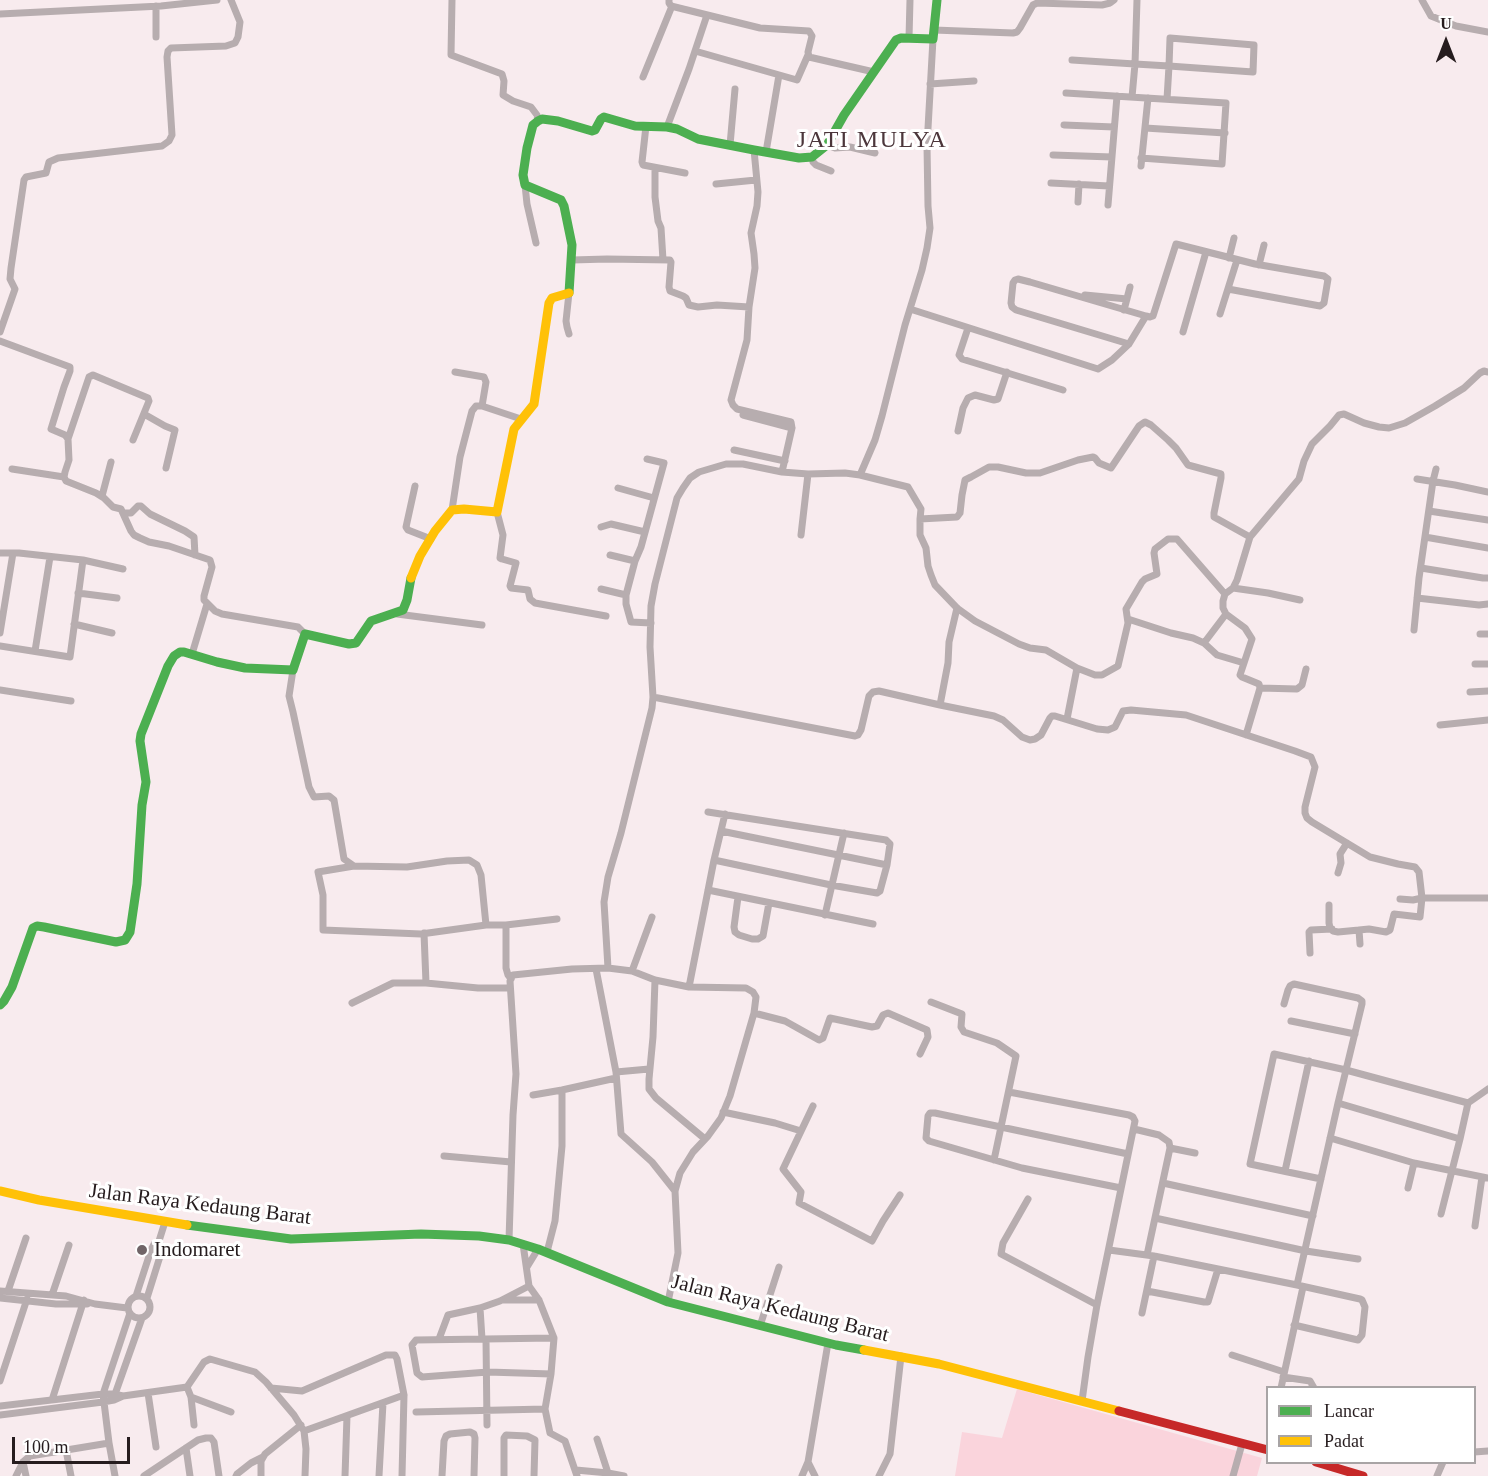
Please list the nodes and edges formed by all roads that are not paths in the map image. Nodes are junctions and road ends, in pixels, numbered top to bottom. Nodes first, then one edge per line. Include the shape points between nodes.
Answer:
1 (217, 0) edge
2 (231, 0) edge
3 (452, 0) edge
4 (910, 0) edge
5 (937, 0) edge
6 (1114, 0) edge
7 (1137, 0) edge
8 (1422, 0) edge
9 (671, 3) edge
10 (1033, 3) edge
11 (159, 4) edge
12 (0, 14) edge
13 (707, 15) junction
14 (1488, 32) edge
15 (934, 34) junction
16 (156, 37) dead end
17 (909, 38) junction
18 (695, 51) junction
19 (808, 55) junction
20 (1072, 60) dead end
21 (1135, 64) junction
22 (1169, 66) junction
23 (874, 72) junction
24 (779, 75) junction
25 (642, 77) dead end
26 (974, 81) dead end
27 (930, 84) junction
28 (735, 89) dead end
29 (1066, 93) dead end
30 (1117, 96) junction
31 (1132, 97) junction
32 (1148, 98) junction
33 (1167, 99) junction
34 (538, 121) junction
35 (1064, 125) dead end
36 (646, 126) junction
37 (667, 127) junction
38 (1114, 127) junction
39 (1145, 128) junction
40 (1225, 133) junction
41 (730, 145) junction
42 (827, 145) junction
43 (754, 150) junction
44 (766, 152) junction
45 (875, 153) dead end
46 (1053, 155) dead end
47 (812, 157) junction
48 (1112, 157) junction
49 (655, 168) junction
50 (831, 171) dead end
51 (685, 173) dead end
52 (756, 180) junction
53 (1051, 183) dead end
54 (716, 184) dead end
55 (1079, 184) junction
56 (525, 185) junction
57 (1109, 186) junction
58 (1078, 202) dead end
59 (1108, 205) dead end
60 (1234, 238) dead end
61 (536, 243) dead end
62 (1264, 245) dead end
63 (1206, 252) junction
64 (1233, 259) junction
65 (572, 260) junction
66 (663, 260) junction
67 (1259, 265) junction
68 (1130, 287) dead end
69 (1228, 290) junction
70 (569, 293) junction
71 (1068, 293) junction
72 (1127, 299) junction
73 (749, 307) junction
74 (910, 309) junction
75 (1124, 310) junction
76 (1220, 314) dead end
77 (1146, 316) junction
78 (968, 328) junction
79 (0, 332) edge
80 (1183, 332) dead end
81 (569, 334) dead end
82 (0, 340) edge
83 (1129, 344) junction
84 (455, 372) dead end
85 (1007, 372) junction
86 (1488, 372) edge
87 (1063, 390) dead end
88 (482, 406) junction
89 (144, 414) junction
90 (743, 415) dead end
91 (521, 419) junction
92 (792, 428) junction
93 (958, 431) dead end
94 (68, 439) junction
95 (133, 440) dead end
96 (734, 450) dead end
97 (647, 459) dead end
98 (785, 461) junction
99 (111, 462) dead end
100 (166, 468) dead end
101 (12, 469) dead end
102 (1436, 469) dead end
103 (782, 472) junction
104 (808, 474) junction
105 (860, 475) junction
106 (64, 477) junction
107 (1417, 479) dead end
108 (1433, 481) junction
109 (415, 486) dead end
110 (618, 488) dead end
111 (1488, 492) edge
112 (102, 496) junction
113 (654, 498) junction
114 (452, 510) junction
115 (1429, 510) junction
116 (497, 512) junction
117 (124, 513) junction
118 (920, 519) junction
119 (1488, 520) edge
120 (601, 528) dead end
121 (645, 532) junction
122 (801, 535) dead end
123 (1250, 537) junction
124 (1425, 537) junction
125 (431, 539) junction
126 (1488, 549) edge
127 (0, 554) edge
128 (13, 554) junction
129 (195, 555) junction
130 (610, 555) dead end
131 (50, 557) junction
132 (82, 560) junction
133 (634, 561) junction
134 (123, 568) dead end
135 (1421, 568) junction
136 (1488, 578) edge
137 (1233, 588) junction
138 (601, 589) dead end
139 (78, 593) junction
140 (1226, 594) junction
141 (626, 595) junction
142 (117, 598) dead end
143 (1417, 598) junction
144 (1300, 600) dead end
145 (207, 603) junction
146 (1488, 604) edge
147 (957, 608) junction
148 (394, 614) junction
149 (1226, 614) junction
150 (606, 616) dead end
151 (1128, 619) junction
152 (651, 623) junction
153 (74, 624) junction
154 (482, 626) dead end
155 (1414, 630) dead end
156 (0, 633) edge
157 (112, 633) dead end
158 (305, 634) junction
159 (1480, 634) dead end
160 (1488, 634) edge
161 (1204, 644) junction
162 (0, 646) edge
163 (35, 651) junction
164 (192, 654) junction
165 (1244, 663) junction
166 (1475, 664) dead end
167 (1488, 664) edge
168 (1077, 668) junction
169 (1306, 669) dead end
170 (293, 670) junction
171 (1260, 688) junction
172 (0, 690) edge
173 (1488, 691) edge
174 (1470, 693) dead end
175 (653, 697) junction
176 (71, 701) dead end
177 (940, 705) junction
178 (1067, 719) junction
179 (1488, 720) edge
180 (1440, 725) dead end
181 (1246, 735) junction
182 (708, 812) dead end
183 (725, 814) junction
184 (721, 831) junction
185 (844, 833) junction
186 (1347, 843) junction
187 (837, 856) junction
188 (714, 860) junction
189 (887, 865) junction
190 (354, 866) junction
191 (1338, 873) dead end
192 (831, 885) junction
193 (708, 890) junction
194 (738, 897) junction
195 (1422, 898) junction
196 (1488, 898) edge
197 (1400, 899) dead end
198 (769, 903) junction
199 (1329, 905) dead end
200 (825, 915) junction
201 (652, 917) dead end
202 (557, 919) dead end
203 (873, 924) dead end
204 (486, 925) junction
205 (506, 925) junction
206 (1332, 929) junction
207 (1359, 930) junction
208 (424, 933) junction
209 (1360, 944) dead end
210 (1310, 953) dead end
211 (608, 968) junction
212 (596, 969) junction
213 (632, 971) junction
214 (511, 979) junction
215 (655, 980) junction
216 (426, 983) junction
217 (688, 987) junction
218 (509, 988) junction
219 (931, 1002) dead end
220 (352, 1003) dead end
221 (1284, 1004) dead end
222 (0, 1005) edge
223 (754, 1013) junction
224 (1291, 1021) dead end
225 (1355, 1034) junction
226 (920, 1054) dead end
227 (1309, 1061) junction
228 (650, 1069) junction
229 (1346, 1070) junction
230 (616, 1075) junction
231 (1488, 1089) edge
232 (562, 1090) junction
233 (1009, 1092) junction
234 (533, 1095) dead end
235 (1338, 1103) junction
236 (1467, 1104) junction
237 (813, 1106) dead end
238 (723, 1112) junction
239 (1002, 1128) junction
240 (1134, 1129) junction
241 (801, 1131) junction
242 (1330, 1138) junction
243 (705, 1139) junction
244 (1460, 1139) junction
245 (1170, 1148) junction
246 (1195, 1153) dead end
247 (1128, 1154) junction
248 (444, 1156) dead end
249 (994, 1160) junction
250 (511, 1162) junction
251 (1414, 1163) junction
252 (1285, 1171) junction
253 (1451, 1172) junction
254 (1485, 1178) edge
255 (1321, 1179) junction
256 (1162, 1183) junction
257 (1121, 1188) junction
258 (1408, 1188) dead end
259 (0, 1191) edge
260 (675, 1191) junction
261 (900, 1195) dead end
262 (1028, 1199) dead end
263 (1441, 1214) dead end
264 (1313, 1216) junction
265 (1155, 1218) junction
266 (165, 1222) junction
267 (1475, 1226) dead end
268 (26, 1238) dead end
269 (159, 1240) junction
270 (509, 1240) junction
271 (523, 1244) junction
272 (69, 1245) dead end
273 (543, 1250) junction
274 (1108, 1250) junction
275 (1306, 1251) junction
276 (1150, 1256) junction
277 (1358, 1260) dead end
278 (526, 1267) junction
279 (779, 1267) dead end
280 (1218, 1269) junction
281 (529, 1286) junction
282 (1300, 1286) junction
283 (0, 1291) edge
284 (8, 1291) junction
285 (1147, 1291) junction
286 (52, 1295) junction
287 (136, 1296) junction
288 (0, 1298) edge
289 (28, 1298) junction
290 (147, 1298) junction
291 (500, 1300) junction
292 (539, 1300) junction
293 (84, 1302) junction
294 (668, 1302) junction
295 (1097, 1305) junction
296 (480, 1308) junction
297 (128, 1311) junction
298 (1142, 1313) dead end
299 (142, 1318) junction
300 (1294, 1325) junction
301 (760, 1326) junction
302 (554, 1338) junction
303 (484, 1339) junction
304 (438, 1340) junction
305 (828, 1343) junction
306 (1232, 1355) dead end
307 (901, 1356) junction
308 (488, 1372) junction
309 (552, 1374) junction
310 (1283, 1375) junction
311 (108, 1377) junction
312 (120, 1380) junction
313 (0, 1381) edge
314 (266, 1383) junction
315 (1281, 1386) edge
316 (1313, 1386) edge
317 (187, 1387) junction
318 (148, 1393) junction
319 (404, 1395) junction
320 (114, 1397) junction
321 (191, 1397) junction
322 (103, 1398) junction
323 (52, 1400) junction
324 (1082, 1401) junction
325 (383, 1403) junction
326 (0, 1406) edge
327 (545, 1409) junction
328 (488, 1410) junction
329 (231, 1412) dead end
330 (416, 1412) dead end
331 (0, 1415) edge
332 (347, 1416) junction
333 (194, 1425) dead end
334 (487, 1425) dead end
335 (303, 1428) junction
336 (597, 1439) dead end
337 (109, 1443) junction
338 (1242, 1444) junction
339 (156, 1448) dead end
340 (186, 1448) junction
341 (1266, 1448) edge
342 (66, 1450) junction
343 (262, 1457) junction
344 (23, 1462) junction
345 (808, 1462) junction
346 (1321, 1464) edge
347 (156, 1472) edge
348 (576, 1473) edge
349 (608, 1473) junction
350 (16, 1476) edge
351 (26, 1476) edge
352 (71, 1476) edge
353 (115, 1476) edge
354 (144, 1476) edge
355 (190, 1476) edge
356 (219, 1476) edge
357 (236, 1476) edge
358 (261, 1476) edge
359 (305, 1476) edge
360 (345, 1476) edge
361 (379, 1476) edge
362 (402, 1476) edge
363 (442, 1476) edge
364 (474, 1476) edge
365 (504, 1476) edge
366 (534, 1476) edge
367 (624, 1476) edge
368 (802, 1476) edge
369 (815, 1476) edge
370 (879, 1476) edge
371 (1233, 1476) edge
372 (1363, 1476) edge

1 - 11 street
2 - 79 street via 240,22 235,43 168,51 172,135 169,141 162,146 58,158 50,162 46,173 26,177 11,268 10,279 15,289
3 - 34 street via 451,55 502,74 503,95 531,107
4 - 17 street
5 - 15 street
6 - 10 street via 1102,5
7 - 21 street
8 - 14 street via 1431,16
9 - 13 street
9 - 25 street
10 - 15 street via 1020,28 1013,33
11 - 12 street
11 - 16 street
13 - 18 street
13 - 19 street via 763,28 809,31 812,36
15 - 17 street
15 - 27 street
17 - 23 street via 896,40
18 - 24 street
18 - 37 street
19 - 23 street
19 - 24 street via 797,80
20 - 21 street
21 - 22 street
21 - 31 street
22 - 22 street via 1253,72 1254,45 1170,39
22 - 33 street
23 - 42 street
24 - 44 street
26 - 27 street
27 - 74 street via 930,228
28 - 41 street
29 - 30 street
30 - 31 street
30 - 38 street
31 - 32 street
32 - 33 street
32 - 39 street
33 - 40 street via 1226,103
34 - 36 street via 558,121 592,131 604,117
34 - 56 street via 530,131 526,148
35 - 38 street
36 - 37 street
36 - 49 street via 642,164
37 - 41 street via 698,139
38 - 48 street
39 - 40 street
39 - 40 street via 1141,162 1222,164
41 - 43 street
42 - 45 street
42 - 47 street
43 - 44 street
43 - 52 street
44 - 47 street
46 - 48 street
47 - 50 street via 816,165
48 - 57 street
49 - 51 street
49 - 66 street
52 - 54 street
52 - 73 street
53 - 55 street
55 - 57 street
55 - 58 street
56 - 61 street
56 - 65 street via 561,200
57 - 59 street
60 - 64 street
62 - 67 street
63 - 64 street
63 - 77 street via 1176,244 1155,313
63 - 80 street
64 - 67 street
64 - 69 street
65 - 66 street
65 - 70 street
66 - 73 street via 671,262 670,291 686,298 689,305
67 - 69 street via 1326,277 1324,303 1317,306
68 - 72 street
69 - 76 street
70 - 81 street
70 - 91 street via 552,298 549,303 534,404
71 - 72 street
71 - 75 street
71 - 83 street via 1015,280 1011,303 1016,310
72 - 75 street
73 - 92 street via 747,340 730,400 737,409 789,420
74 - 78 street
74 - 105 street via 875,440
75 - 77 street
77 - 83 street
78 - 83 street via 1098,369
78 - 85 street via 960,357
82 - 94 street via 70,367 51,429
84 - 88 street via 486,379
85 - 87 street
85 - 93 street via 997,399 975,395 968,398
86 - 123 street via 1480,373 1464,388 1405,423 1389,428 1339,415 1312,444 1299,479
88 - 91 street
88 - 114 street via 473,408 469,421
89 - 94 street via 147,397 93,375
89 - 95 street
89 - 100 street via 176,431
90 - 92 street
91 - 116 street via 514,429
92 - 98 street
94 - 106 street via 69,460
96 - 98 street
97 - 113 street via 664,464
98 - 103 street
99 - 112 street
101 - 106 street
102 - 108 street
103 - 104 street
103 - 152 street via 726,464 690,478 677,498 655,584
104 - 105 street
104 - 122 street
105 - 118 street via 908,487 921,509
106 - 112 street via 67,482
107 - 108 street
108 - 111 street
108 - 115 street
109 - 125 street via 406,527
110 - 113 street
112 - 117 street
113 - 121 street
114 - 116 street
114 - 125 street
115 - 119 street
115 - 124 street
116 - 150 street via 503,535 501,558 516,563 512,588 528,590 535,603
117 - 129 street via 134,535
117 - 129 street via 132,513 141,506 185,531 194,537
118 - 123 street via 957,518 965,480 989,467 1040,473 1094,457 1111,468 1139,426 1146,422 1176,448 1188,465 1220,473 1214,518
118 - 147 street via 920,536 935,585
120 - 121 street via 611,524
121 - 133 street
123 - 137 street
124 - 126 street
124 - 135 street
125 - 148 street via 411,577 405,607
127 - 128 street
128 - 131 street
128 - 156 street
129 - 145 street via 212,562 204,596
130 - 133 street
131 - 132 street
131 - 163 street
132 - 134 street
132 - 139 street
133 - 141 street
135 - 136 street
135 - 143 street
137 - 140 street
137 - 144 street
138 - 141 street
139 - 142 street
139 - 153 street
140 - 149 street
140 - 151 street via 1178,539 1168,539 1155,549 1158,573 1142,582 1126,609
141 - 152 street via 631,622
143 - 146 street
143 - 155 street
145 - 158 street via 222,614 298,627
145 - 164 street
147 - 168 street via 1019,644 1046,650
147 - 177 street
148 - 154 street
148 - 158 street via 371,621 352,644
149 - 161 street
149 - 165 street via 1252,638
151 - 161 street
151 - 168 street via 1117,668 1100,675
152 - 175 street
153 - 157 street
153 - 163 street via 70,657
158 - 170 street
159 - 160 street
161 - 165 street via 1219,656
162 - 163 street
164 - 170 street via 245,668
164 - 222 street via 180,652 171,658 141,734 146,782 130,932 125,940 116,942 33,928 12,987
165 - 171 street via 1240,676
166 - 167 street
168 - 178 street
169 - 171 street via 1297,690
170 - 190 street via 288,696 309,788 314,797 329,796 334,800 345,859
171 - 181 street
172 - 176 street
173 - 174 street
175 - 177 street via 855,736 861,730 869,696 876,691
175 - 211 street via 608,877 604,902
177 - 178 street via 999,718 1030,740 1041,735 1050,717
178 - 181 street via 1110,730 1123,711 1131,710 1186,715
179 - 180 street
181 - 186 street via 1311,757 1315,766 1305,807 1307,818
182 - 183 street
183 - 184 street
183 - 185 street
184 - 187 street
184 - 188 street
185 - 187 street
185 - 189 street via 888,841 891,849
186 - 191 street via 1340,854
186 - 195 street via 1370,857 1415,867
187 - 189 street
187 - 192 street
188 - 192 street
188 - 193 street
189 - 192 street via 877,893
190 - 204 street via 407,867 469,860 477,865 481,875
190 - 208 street via 318,872 323,895 323,930
192 - 200 street
193 - 194 street
193 - 217 street
194 - 198 street
194 - 198 street via 734,930 739,936 752,939 763,936
195 - 196 street
195 - 197 street
195 - 207 street via 1420,917 1394,914 1386,932
198 - 200 street
199 - 206 street
200 - 203 street
201 - 213 street
202 - 205 street
204 - 205 street
204 - 208 street
205 - 214 street via 506,968
206 - 207 street
206 - 210 street via 1309,932
207 - 209 street
208 - 216 street
211 - 212 street
211 - 213 street
212 - 214 street via 513,975
212 - 230 street
213 - 215 street
214 - 218 street
215 - 217 street
215 - 228 street
216 - 218 street
216 - 220 street via 393,983
217 - 223 street via 746,988 756,997
218 - 250 street via 516,1074
219 - 233 street via 962,1014 964,1032 997,1043 1016,1056
221 - 225 street via 1294,984 1358,998 1362,1004
223 - 226 street via 785,1021 819,1040 830,1018 872,1027 888,1013 927,1030
223 - 238 street
224 - 225 street
225 - 229 street
227 - 229 street
227 - 252 street
227 - 252 street via 1274,1054 1250,1164
228 - 230 street
228 - 243 street via 649,1089 656,1098
229 - 235 street
229 - 236 street
230 - 232 street
230 - 260 street via 621,1134 652,1162
231 - 236 street
232 - 234 street
232 - 273 street via 555,1221
233 - 239 street
233 - 240 street via 1129,1115 1135,1119
235 - 242 street
235 - 244 street
236 - 244 street
237 - 241 street
238 - 241 street
238 - 243 street
239 - 247 street
239 - 249 street
239 - 249 street via 932,1112 928,1116 927,1140
240 - 245 street via 1159,1135 1169,1142
240 - 247 street
241 - 261 street via 783,1169 801,1192 799,1203 872,1241
242 - 251 street
242 - 255 street
243 - 260 street via 680,1173
244 - 253 street
245 - 246 street
245 - 256 street
247 - 257 street
248 - 250 street
249 - 257 street
250 - 270 street
251 - 253 street
251 - 258 street
252 - 255 street
253 - 254 street
253 - 263 street
254 - 267 street
255 - 264 street
256 - 264 street
256 - 265 street
257 - 274 street
259 - 266 street, Jalan Raya Kedaung Barat
260 - 294 street via 678,1253
262 - 295 street via 1003,1243 1001,1254
264 - 275 street
265 - 275 street
265 - 276 street
266 - 269 street
266 - 270 street, Jalan Raya Kedaung Barat via 291,1239 421,1234
268 - 284 street
269 - 287 street via 151,1250
269 - 290 street via 162,1250
270 - 271 street, Jalan Raya Kedaung Barat
271 - 273 street, Jalan Raya Kedaung Barat
271 - 278 street
272 - 286 street
273 - 278 street
273 - 294 street, Jalan Raya Kedaung Barat
274 - 276 street
274 - 295 street
275 - 277 street
275 - 282 street
276 - 280 street
276 - 285 street
278 - 281 street
279 - 301 street
280 - 282 street
280 - 285 street via 1208,1302
281 - 291 street
281 - 292 street
282 - 300 street
282 - 300 street via 1362,1300 1362,1335 1355,1340
283 - 284 street
284 - 289 street
285 - 298 street
286 - 289 street
286 - 293 street
287 - 290 street
287 - 297 street via 129,1300
288 - 289 street
289 - 293 street
289 - 313 street
290 - 299 street via 150,1309
291 - 292 street
291 - 296 street
292 - 302 street
293 - 297 street
293 - 323 street
294 - 301 street, Jalan Raya Kedaung Barat
295 - 324 street
296 - 303 street
296 - 304 street via 448,1315
297 - 299 street
297 - 311 street
299 - 312 street
300 - 310 street
301 - 305 street, Jalan Raya Kedaung Barat
302 - 303 street
302 - 309 street
303 - 304 street
303 - 308 street
304 - 308 street via 416,1340 412,1345 419,1376
305 - 307 street, Jalan Raya Kedaung Barat
305 - 345 street
306 - 310 street
307 - 324 street, Jalan Raya Kedaung Barat
307 - 370 street via 890,1454
308 - 309 street
308 - 328 street
309 - 327 street
310 - 315 street
310 - 316 street via 1310,1381
311 - 312 street
311 - 322 street
312 - 320 street
314 - 317 street via 255,1372 210,1359
314 - 319 street via 302,1391 386,1355 395,1355
314 - 335 street
317 - 318 street
317 - 321 street
318 - 320 street
318 - 339 street
319 - 325 street
319 - 362 street
320 - 322 street
321 - 329 street
321 - 333 street
322 - 323 street
322 - 331 street
322 - 337 street
323 - 326 street
324 - 338 street, Jalan Raya Kedaung Barat
325 - 332 street
325 - 361 street
327 - 328 street
327 - 348 street via 550,1433 565,1441
328 - 330 street
328 - 334 street
332 - 335 street
332 - 360 street
335 - 343 street
335 - 359 street
336 - 349 street
337 - 342 street
337 - 353 street
338 - 341 street, Jalan Raya Kedaung Barat
338 - 371 street
340 - 347 street
340 - 355 street
340 - 356 street via 211,1438
342 - 344 street via 30,1456
342 - 352 street
343 - 357 street
343 - 358 street
344 - 350 street
344 - 351 street
345 - 368 street
345 - 369 street
346 - 372 street
347 - 354 street
348 - 349 street
349 - 367 street
363 - 364 street via 446,1436 470,1432 475,1438
365 - 366 street via 506,1435 535,1440

